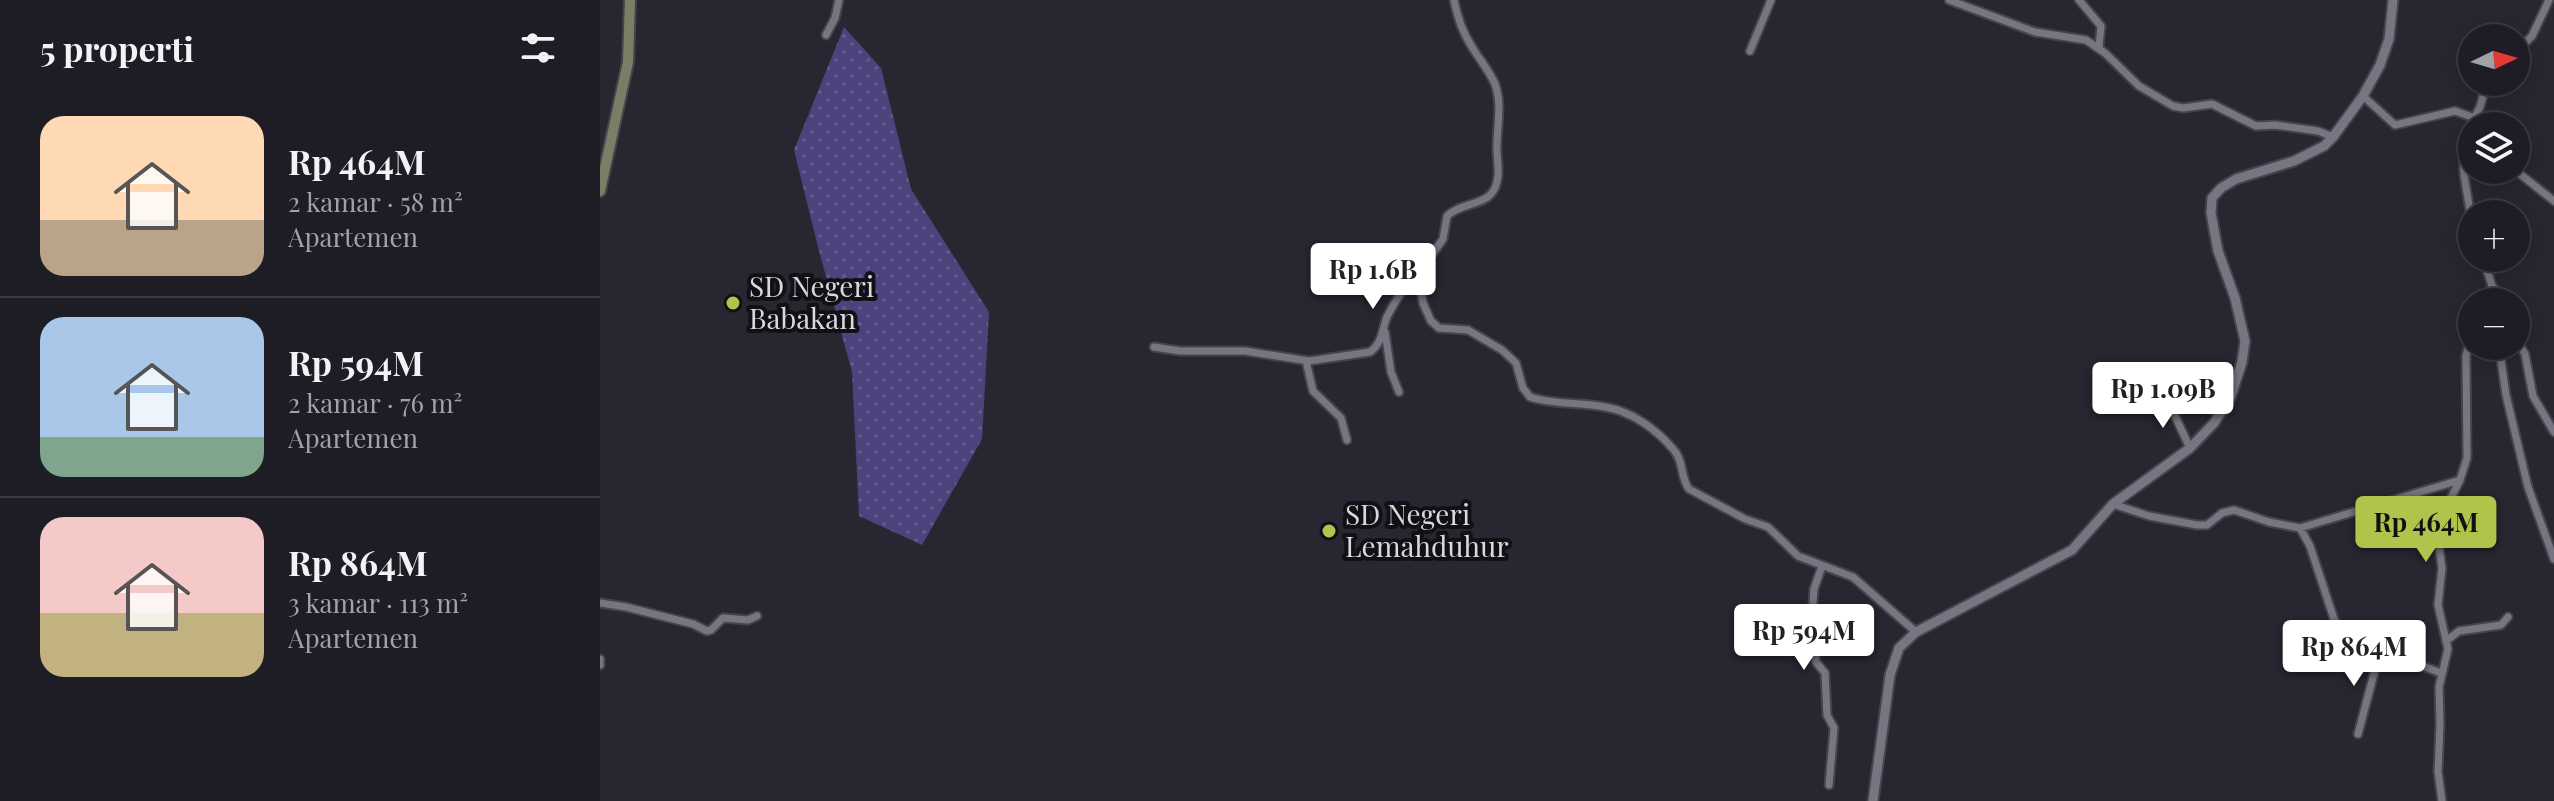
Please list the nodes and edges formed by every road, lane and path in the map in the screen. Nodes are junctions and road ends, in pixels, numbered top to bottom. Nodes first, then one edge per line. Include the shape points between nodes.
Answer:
1 (630, 0) edge
2 (839, 0) edge
3 (1454, 0) edge
4 (1771, 0) edge
5 (1949, 0) edge
6 (2079, 0) edge
7 (2393, 0) edge
8 (2549, 0) edge
9 (826, 35) dead end
10 (2530, 38) edge
11 (2099, 47) junction
12 (1750, 51) dead end
13 (2363, 96) junction
14 (2458, 112) edge
15 (2333, 137) junction
16 (2530, 182) edge
17 (600, 191) edge
18 (2554, 201) edge
19 (2488, 272) edge
20 (1418, 275) junction
21 (2492, 286) edge
22 (1384, 326) junction
23 (1154, 347) dead end
24 (2466, 360) edge
25 (2501, 360) edge
26 (2526, 360) edge
27 (1306, 361) junction
28 (1399, 392) dead end
29 (2166, 397) dead end
30 (2554, 432) edge
31 (1347, 440) dead end
32 (2190, 448) junction
33 (2460, 480) junction
34 (2113, 504) junction
35 (2300, 528) junction
36 (2554, 559) edge
37 (1822, 566) junction
38 (600, 603) edge
39 (757, 616) dead end
40 (2508, 617) dead end
41 (1916, 632) junction
42 (2446, 641) junction
43 (2380, 651) junction
44 (2441, 673) junction
45 (2358, 734) dead end
46 (1829, 785) dead end
47 (1873, 801) edge
48 (2442, 801) edge

1 - 17 main road via 628,67
2 - 9 street
3 - 20 street via 1469,43 1497,93 1499,170 1491,195 1447,216 1443,239
4 - 12 street
5 - 11 street via 2035,32
6 - 11 street via 2101,26
7 - 13 street via 2385,52
8 - 10 street
11 - 15 street via 2139,86 2173,106 2212,104 2256,126 2313,130
13 - 14 street via 2395,125
13 - 15 street
15 - 32 street via 2294,161 2228,183 2212,198 2214,231 2245,350 2224,409
16 - 18 street
19 - 21 street
20 - 22 street via 1402,291
20 - 37 street via 1431,321 1439,328 1468,330 1502,350 1518,367 1530,397 1605,407 1638,420 1675,450 1689,489 1768,527 1795,554
22 - 27 street via 1378,346 1370,352
22 - 28 street
23 - 27 street via 1245,351
24 - 33 street via 2467,458
25 - 36 street via 2528,487
26 - 30 street via 2533,396
27 - 31 street via 1313,391 1341,418
29 - 32 street
32 - 34 street
33 - 35 street
33 - 42 street via 2437,533 2442,568 2438,605
34 - 35 street via 2197,525 2234,510
34 - 41 street via 2067,553
35 - 43 street via 2339,630
37 - 41 street via 1853,577
37 - 46 street via 1812,596 1812,617 1816,658 1825,673 1827,715 1834,728
38 - 39 street via 707,631 723,618
40 - 42 street via 2501,625 2459,631
41 - 47 street via 1899,648 1890,675
42 - 44 street
43 - 44 street
43 - 45 street
44 - 48 street

